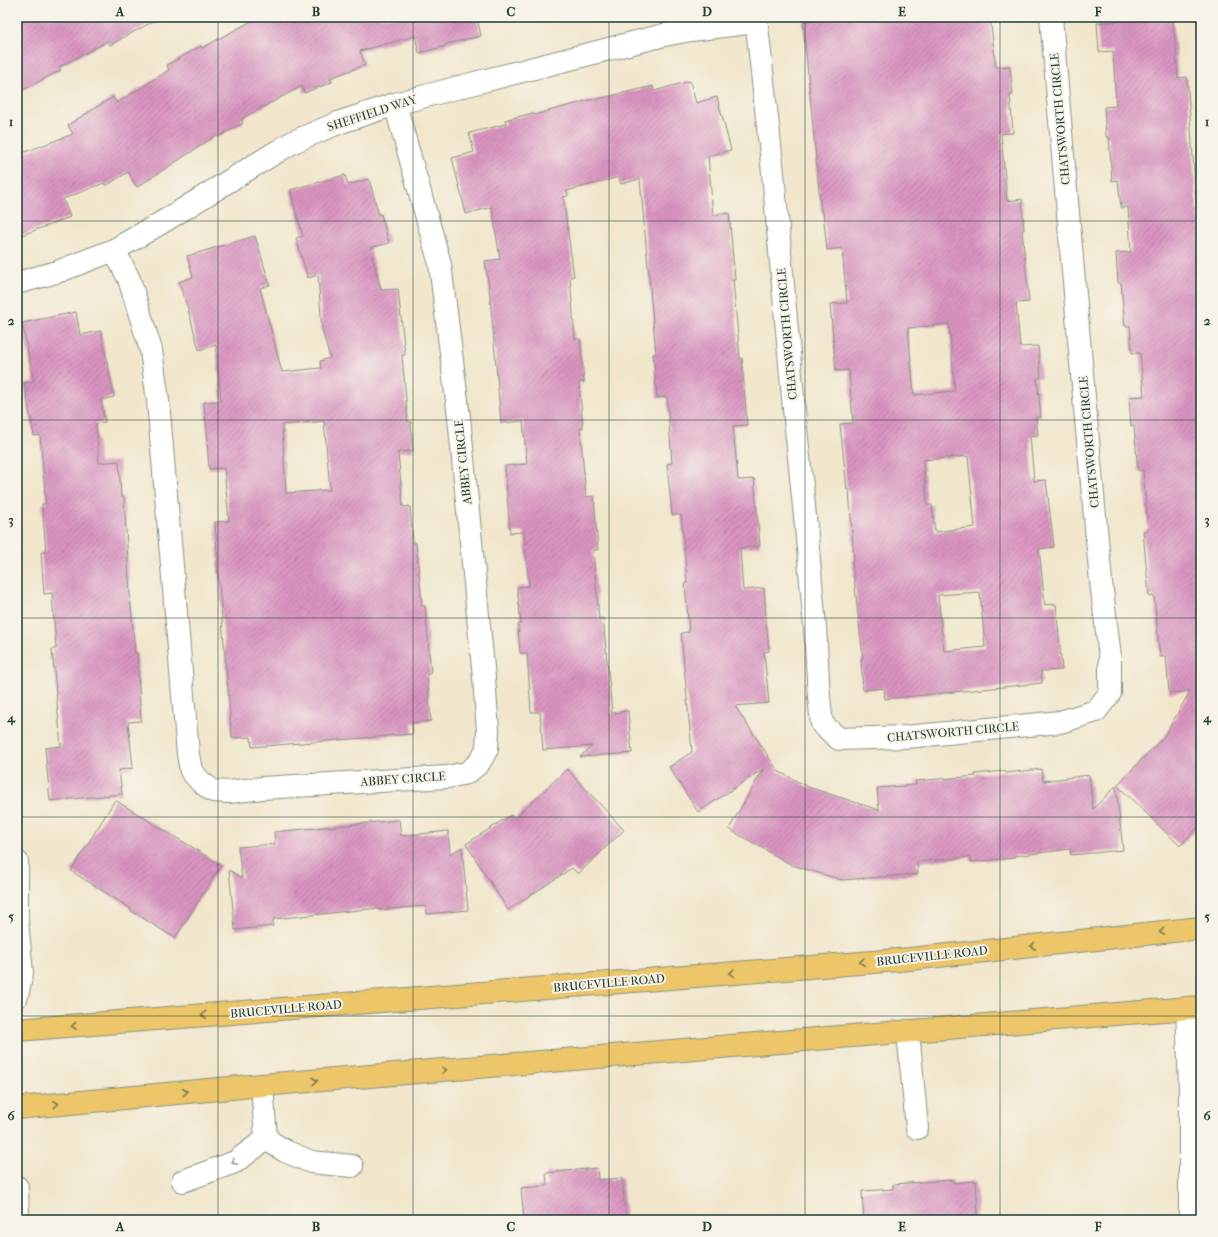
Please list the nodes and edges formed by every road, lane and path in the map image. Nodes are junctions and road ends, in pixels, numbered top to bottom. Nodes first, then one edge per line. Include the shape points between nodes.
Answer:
1 (1051, 17) edge
2 (756, 20) edge
3 (395, 104) junction
4 (114, 250) junction
5 (17, 282) edge
6 (17, 862) edge
7 (17, 915) edge
8 (17, 921) edge
9 (1201, 928) edge
10 (17, 996) edge
11 (1194, 1007) edge
12 (17, 1030) edge
13 (908, 1031) junction
14 (262, 1085) junction
15 (17, 1108) edge
16 (917, 1128) dead end
17 (266, 1139) junction
18 (352, 1166) dead end
19 (183, 1181) dead end
20 (17, 1187) edge
21 (18, 1220) edge
22 (1190, 1220) edge

1 - 2 street, CHATSWORTH CIRCLE via 1084,398 1110,657 1110,693 1096,711 1060,722 906,737 839,739 822,724 773,173
2 - 3 street, SHEFFIELD WAY via 664,35
3 - 4 street, SHEFFIELD WAY via 338,122 293,142
3 - 4 street, ABBEY CIRCLE via 440,264 459,417 488,731 487,749 479,764 467,773 446,777 229,792 213,791 192,771 188,754 158,401 151,350 129,279
4 - 5 street, SHEFFIELD WAY via 57,272
6 - 7 street
8 - 10 street via 22,973
9 -> 12 main road, BRUCEVILLE ROAD via 910,959
11 - 13 main road
11 - 22 street via 1190,1088
14 -> 13 main road
13 - 16 street
15 -> 14 main road
14 - 17 street
17 - 18 street via 285,1152 311,1162
17 -> 19 street via 236,1162
20 - 21 street

